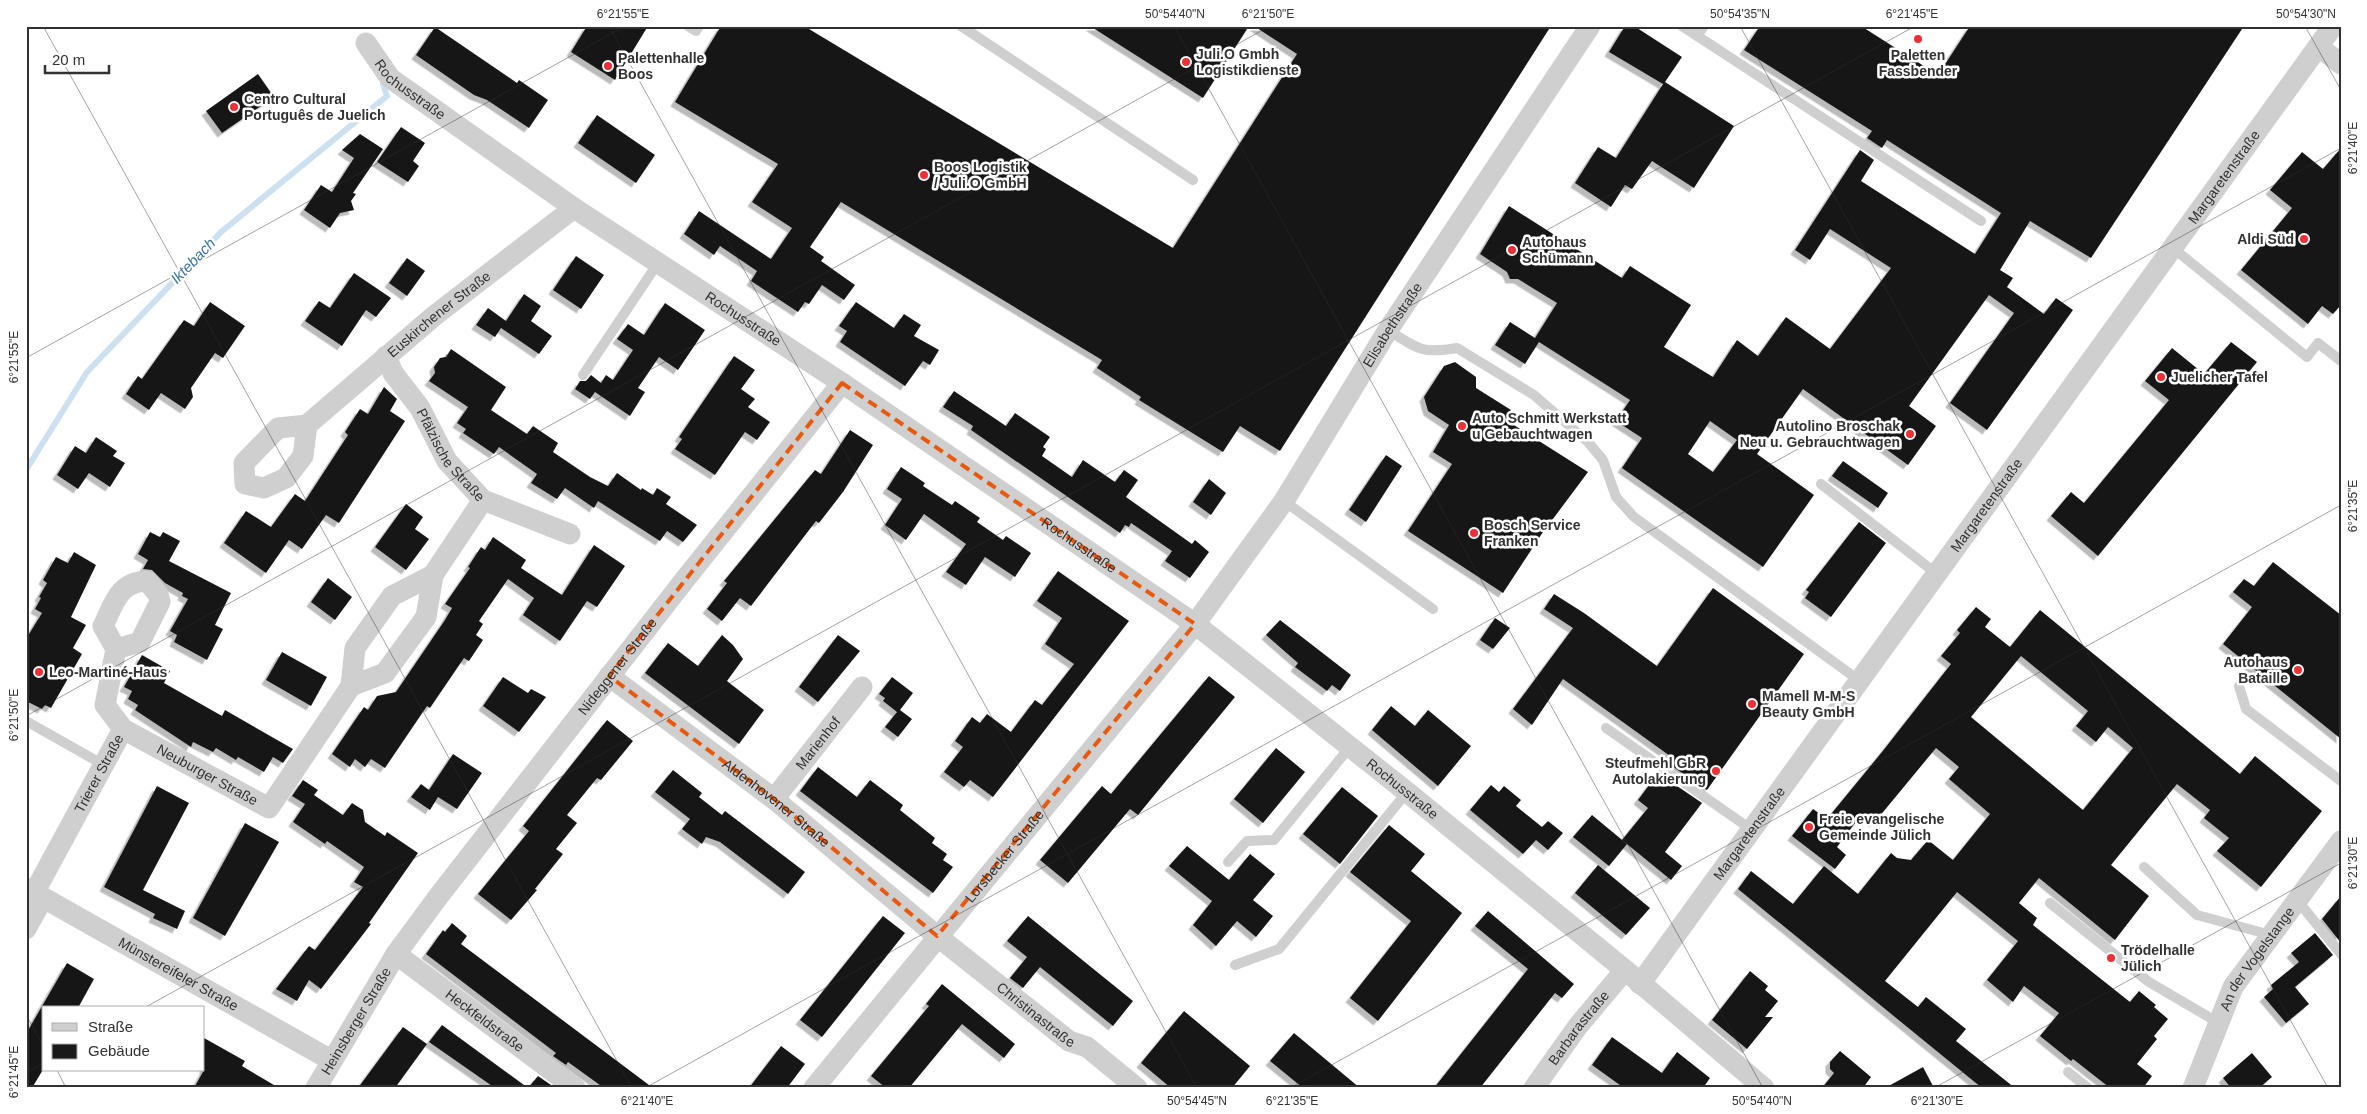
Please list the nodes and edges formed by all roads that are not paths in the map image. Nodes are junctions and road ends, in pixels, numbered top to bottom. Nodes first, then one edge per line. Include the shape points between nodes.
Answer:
1 (688, 26) edge
2 (698, 26) edge
3 (961, 26) edge
4 (1590, 26) edge
5 (1682, 26) edge
6 (1704, 26) edge
7 (2333, 26) edge
8 (1697, 36) junction
9 (366, 43) dead end
10 (2319, 47) junction
11 (2341, 64) edge
12 (1193, 180) dead end
13 (574, 208) junction
14 (1982, 221) dead end
15 (2173, 248) junction
16 (658, 263) junction
17 (1388, 330) junction
18 (386, 356) junction
19 (2341, 361) edge
20 (583, 375) dead end
21 (842, 383) junction
22 (307, 425) dead end
23 (1821, 484) dead end
24 (483, 500) junction
25 (1284, 501) junction
26 (570, 534) dead end
27 (1938, 574) junction
28 (433, 575) junction
29 (1433, 609) dead end
30 (1195, 624) junction
31 (116, 649) dead end
32 (609, 676) junction
33 (1860, 681) junction
34 (352, 686) junction
35 (2239, 686) dead end
36 (862, 687) dead end
37 (26, 721) edge
38 (1606, 728) dead end
39 (123, 729) junction
40 (1349, 748) junction
41 (104, 765) junction
42 (2341, 781) edge
43 (1407, 792) junction
44 (774, 799) junction
45 (1752, 830) junction
46 (2341, 841) edge
47 (1228, 862) dead end
48 (2144, 867) dead end
49 (35, 893) edge
50 (2297, 900) junction
51 (2050, 903) dead end
52 (26, 928) edge
53 (2271, 935) junction
54 (937, 936) junction
55 (396, 954) junction
56 (2341, 954) edge
57 (1234, 965) dead end
58 (1633, 977) junction
59 (2219, 1023) junction
60 (331, 1060) junction
61 (2068, 1072) dead end
62 (316, 1088) edge
63 (575, 1088) edge
64 (814, 1088) edge
65 (1137, 1088) edge
66 (1534, 1088) edge
67 (1764, 1088) edge
68 (2088, 1088) edge
69 (2193, 1088) edge

1 - 2 lane via 696,31
3 - 12 lane
4 - 17 street, Elisabethstraße
5 - 8 lane
6 - 8 lane
7 - 10 street, Margaretenstraße
8 - 14 lane
9 - 13 street, Rochusstraße via 390,78
10 - 11 street
10 - 15 street, Margaretenstraße
13 - 16 street, Rochusstraße
13 - 18 street, Euskirchener Straße
15 - 19 lane via 2307,357 2318,343
15 - 27 street, Margaretenstraße
16 - 20 lane
16 - 21 street, Rochusstraße
17 - 25 street, Elisabethstraße
17 - 33 lane via 1419,350 1457,348 1534,395 1588,442 1603,460 1616,497 1634,517
18 - 22 street, Euskirchener Straße
18 - 24 street, Pfälzische Straße via 393,373 420,408 447,461
21 - 30 street, Rochusstraße
21 - 32 street, Nideggener Straße
23 - 27 lane
24 - 26 street, Pfälzische Straße
24 - 28 street, Neuburger Straße
25 - 29 lane
25 - 30 street, Elisabethstraße
27 - 33 street, Margaretenstraße
28 - 34 street, Neuburger Straße via 426,617 394,663 386,673
28 - 34 street, Neuburger Straße via 392,596 355,648
30 - 40 street, Rochusstraße
30 - 54 street, Lorsbecker Straße
31 - 39 street, Trierer Straße via 105,706
32 - 44 street, Aldenhovener Straße
32 - 55 street, Nideggener Straße
33 - 45 street, Margaretenstraße
34 - 39 street, Neuburger Straße via 269,808
35 - 42 lane via 2246,709
36 - 44 street, Marienhof
37 - 41 lane
38 - 45 lane
39 - 41 street, Trierer Straße
40 - 43 street, Rochusstraße
40 - 47 lane via 1274,840 1246,841
41 - 49 street, Trierer Straße
43 - 57 lane via 1279,949
43 - 58 street, Rochusstraße
44 - 54 street, Aldenhovener Straße
45 - 58 street, Margaretenstraße
46 - 50 street, An der Vogelstange
48 - 53 lane via 2197,915
49 - 52 street, Trierer Straße
49 - 60 street, Münstereifeler Straße
50 - 53 street, An der Vogelstange
50 - 56 lane
51 - 59 lane via 2149,982
53 - 59 street, An der Vogelstange via 2233,987
54 - 64 street, Lorsbecker Straße
54 - 65 street, Christinastraße via 1069,1041 1087,1047
55 - 60 street, Heinsberger Straße
55 - 63 street, Heckfeldstraße
58 - 66 street, Barbarastraße via 1578,1026
58 - 67 street, Rochusstraße
59 - 69 street, An der Vogelstange
60 - 62 street, Heinsberger Straße
61 - 68 lane

